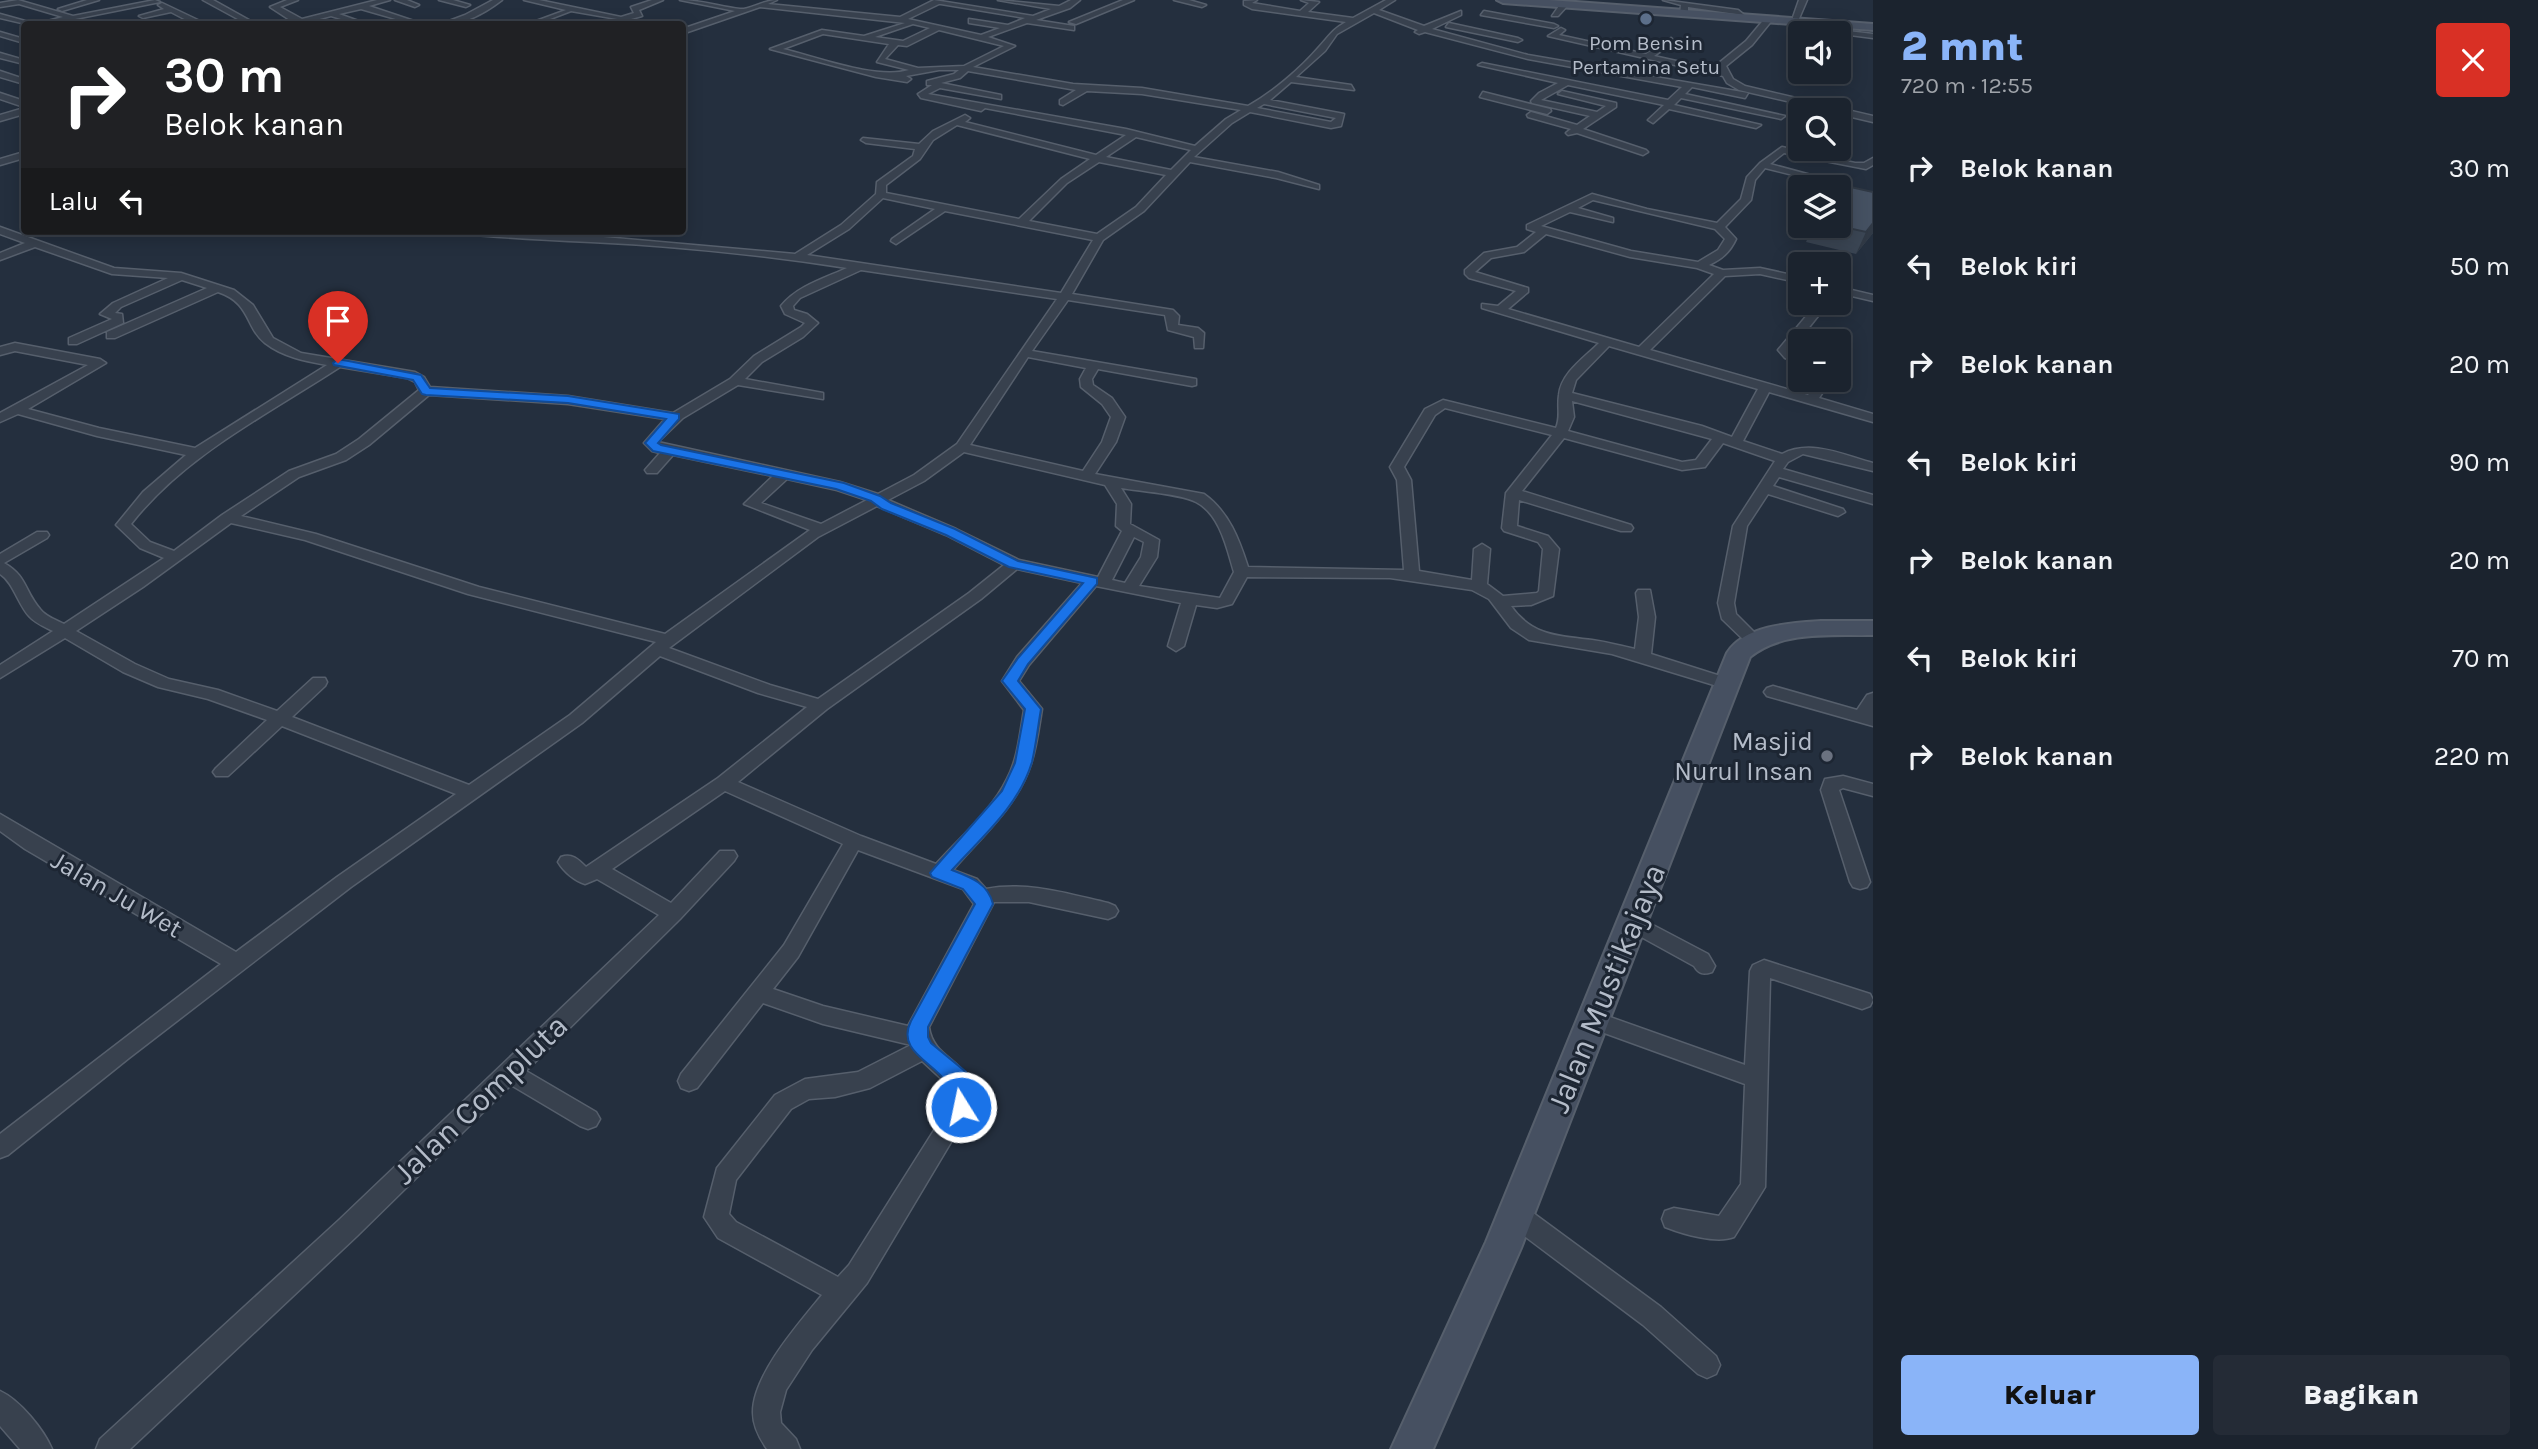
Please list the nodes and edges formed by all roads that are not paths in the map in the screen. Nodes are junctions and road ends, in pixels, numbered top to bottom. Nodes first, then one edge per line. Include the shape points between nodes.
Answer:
1 (51, 0) edge
2 (95, 0) edge
3 (136, 0) edge
4 (207, 0) edge
5 (293, 0) edge
6 (386, 0) edge
7 (399, 0) edge
8 (443, 0) edge
9 (498, 0) edge
10 (528, 0) edge
11 (583, 0) edge
12 (659, 0) edge
13 (738, 0) edge
14 (773, 0) edge
15 (1002, 0) edge
16 (1076, 0) edge
17 (1130, 0) edge
18 (1178, 0) edge
19 (1253, 0) edge
20 (1305, 0) edge
21 (1391, 0) edge
22 (1503, 0) edge
23 (1667, 0) edge
24 (1802, 0) edge
25 (13, 1) edge
26 (155, 1) edge
27 (692, 1) edge
28 (940, 1) edge
29 (1097, 2) dead end
30 (1205, 3) edge
31 (574, 4) dead end
32 (0, 5) edge
33 (30, 5) junction
34 (415, 5) dead end
35 (466, 5) dead end
36 (761, 5) junction
37 (1564, 5) junction
38 (361, 6) junction
39 (1119, 6) junction
40 (220, 7) junction
41 (721, 7) junction
42 (889, 7) dead end
43 (968, 8) junction
44 (1061, 8) junction
45 (1072, 9) dead end
46 (1684, 9) junction
47 (171, 10) junction
48 (207, 10) dead end
49 (743, 10) junction
50 (1374, 10) junction
51 (296, 11) dead end
52 (53, 12) junction
53 (194, 12) dead end
54 (568, 12) dead end
55 (285, 13) junction
56 (1192, 13) dead end
57 (1301, 13) junction
58 (331, 14) junction
59 (1555, 14) dead end
60 (87, 15) junction
61 (181, 15) junction
62 (1095, 15) junction
63 (0, 16) edge
64 (954, 16) dead end
65 (874, 17) junction
66 (1034, 17) junction
67 (1051, 17) dead end
68 (74, 18) junction
69 (1467, 18) dead end
70 (404, 19) junction
71 (1769, 19) junction
72 (461, 20) junction
73 (620, 20) junction
74 (900, 20) junction
75 (21, 21) edge
76 (57, 21) edge
77 (136, 21) edge
78 (193, 21) edge
79 (246, 21) edge
80 (299, 21) edge
81 (308, 21) edge
82 (354, 21) edge
83 (396, 21) edge
84 (410, 21) edge
85 (457, 21) edge
86 (466, 21) edge
87 (540, 21) edge
88 (626, 21) edge
89 (972, 21) dead end
90 (1024, 21) junction
91 (1357, 21) junction
92 (1794, 21) joint
93 (686, 22) edge
94 (912, 23) junction
95 (1438, 23) junction
96 (1532, 23) junction
97 (1088, 24) dead end
98 (1072, 25) junction
99 (1851, 25) edge
100 (1008, 27) junction
101 (1873, 27) edge
102 (936, 28) junction
103 (21, 29) edge
104 (1422, 30) junction
105 (1520, 30) junction
106 (686, 31) edge
107 (0, 34) edge
108 (1594, 34) dead end
109 (1851, 34) edge
110 (984, 36) junction
111 (1873, 36) edge
112 (864, 38) junction
113 (21, 39) edge
114 (21, 40) edge
115 (1626, 40) dead end
116 (1671, 40) dead end
117 (1514, 42) junction
118 (1582, 43) junction
119 (895, 44) junction
120 (0, 45) edge
121 (1615, 50) junction
122 (1, 56) edge
123 (1647, 57) junction
124 (1487, 60) junction
125 (21, 61) edge
126 (1671, 68) dead end
127 (915, 69) junction
128 (965, 69) junction
129 (0, 74) edge
130 (1575, 74) junction
131 (1725, 74) junction
132 (1699, 76) dead end
133 (895, 77) junction
134 (1027, 78) junction
135 (1659, 78) junction
136 (1289, 79) junction
137 (21, 82) edge
138 (21, 84) edge
139 (934, 84) junction
140 (1018, 84) dead end
141 (1642, 86) dead end
142 (1351, 88) dead end
143 (1084, 89) junction
144 (1009, 91) dead end
145 (0, 94) edge
146 (1483, 95) junction
147 (1541, 96) junction
148 (998, 97) junction
149 (1676, 97) junction
150 (14, 101) junction
151 (1263, 101) junction
152 (1063, 102) dead end
153 (21, 103) edge
154 (0, 105) edge
155 (982, 107) junction
156 (1248, 111) junction
157 (21, 112) edge
158 (1603, 113) junction
159 (0, 118) edge
160 (1873, 119) edge
161 (1653, 120) dead end
162 (1767, 120) dead end
163 (956, 122) junction
164 (1588, 122) junction
165 (1756, 125) dead end
166 (1739, 129) dead end
167 (1575, 130) junction
168 (1131, 131) junction
169 (866, 140) dead end
170 (919, 147) junction
171 (1643, 152) dead end
172 (0, 153) edge
173 (1192, 154) junction
174 (21, 156) edge
175 (12, 158) junction
176 (1095, 158) junction
177 (1873, 161) edge
178 (0, 162) edge
179 (1763, 165) junction
180 (1174, 174) junction
181 (1805, 175) edge
182 (1314, 187) dead end
183 (881, 195) junction
184 (1567, 208) junction
185 (941, 209) junction
186 (1609, 220) dead end
187 (1020, 224) junction
188 (1719, 227) junction
189 (1, 230) edge
190 (1544, 231) junction
191 (504, 235) edge
192 (1099, 237) junction
193 (896, 241) dead end
194 (35, 243) junction
195 (0, 257) edge
196 (797, 257) junction
197 (1699, 265) junction
198 (859, 267) junction
199 (1723, 273) junction
200 (181, 276) junction
201 (1788, 277) edge
202 (217, 288) junction
203 (1851, 293) edge
204 (1065, 296) junction
205 (1873, 298) edge
206 (1486, 306) dead end
207 (1500, 310) junction
208 (1812, 316) dead end
209 (1801, 329) edge
210 (111, 335) dead end
211 (73, 341) dead end
212 (1607, 342) junction
213 (1199, 345) dead end
214 (0, 351) edge
215 (1642, 351) junction
216 (1024, 353) junction
217 (338, 363) junction
218 (1093, 367) junction
219 (735, 382) junction
220 (1192, 382) dead end
221 (1765, 387) junction
222 (426, 391) junction
223 (1817, 392) edge
224 (1565, 395) junction
225 (818, 396) dead end
226 (1811, 400) junction
227 (17, 410) junction
228 (674, 417) junction
229 (0, 418) edge
230 (1873, 418) edge
231 (1561, 433) junction
232 (1721, 436) junction
233 (1736, 441) junction
234 (962, 447) junction
235 (669, 451) junction
236 (197, 453) junction
237 (1845, 460) junction
238 (1779, 465) junction
239 (1873, 467) edge
240 (652, 470) dead end
241 (783, 475) junction
242 (1087, 475) junction
243 (1110, 482) junction
244 (1765, 488) junction
245 (1836, 489) junction
246 (1513, 493) junction
247 (876, 499) junction
248 (1873, 500) edge
249 (1839, 512) dead end
250 (227, 518) junction
251 (1626, 528) dead end
252 (822, 529) junction
253 (1130, 530) junction
254 (42, 535) dead end
255 (1482, 550) dead end
256 (176, 556) junction
257 (0, 560) edge
258 (1014, 564) junction
259 (0, 567) edge
260 (1242, 572) junction
261 (1412, 575) junction
262 (1097, 582) junction
263 (1479, 586) junction
264 (1129, 589) junction
265 (1644, 593) dead end
266 (1190, 598) junction
267 (1500, 601) junction
268 (1873, 628) edge
269 (68, 631) junction
270 (1755, 641) junction
271 (663, 645) junction
272 (1176, 646) dead end
273 (1642, 657) junction
274 (0, 673) edge
275 (320, 682) dead end
276 (1727, 684) junction
277 (1773, 692) dead end
278 (1873, 699) edge
279 (821, 705) junction
280 (1867, 718) edge
281 (280, 719) junction
282 (222, 772) dead end
283 (724, 783) junction
284 (1873, 790) edge
285 (470, 793) junction
286 (0, 821) edge
287 (855, 841) junction
288 (727, 856) dead end
289 (568, 862) dead end
290 (597, 869) junction
291 (939, 873) junction
292 (1860, 882) dead end
293 (982, 897) junction
294 (1108, 911) dead end
295 (673, 914) junction
296 (1632, 922) junction
297 (237, 963) junction
298 (1705, 966) dead end
299 (759, 993) junction
300 (1863, 1000) dead end
301 (1593, 1020) junction
302 (921, 1043) junction
303 (508, 1072) junction
304 (1756, 1078) junction
305 (689, 1081) dead end
306 (588, 1119) dead end
307 (0, 1148) edge
308 (1516, 1215) junction
309 (1674, 1219) dead end
310 (841, 1292) junction
311 (1707, 1365) dead end
312 (0, 1405) edge
313 (38, 1449) edge
314 (110, 1449) edge
315 (786, 1449) edge
316 (1412, 1449) edge

1 - 33 street
2 - 52 street
3 - 60 street
4 - 40 street
5 - 55 street via 274,6
6 - 38 street
7 - 34 street
8 - 35 street
9 - 72 street
10 - 73 street
11 - 31 street
12 - 73 street
13 - 41 street
14 - 36 street
15 - 44 street
16 - 44 street
17 - 39 street
18 - 30 street
19 - 57 street via 1247,3 1252,7
20 - 57 street via 1315,2
21 - 50 street
22 - 37 main road
23 - 46 street
24 - 92 street
25 - 32 street
25 - 33 street
26 - 47 street
26 - 60 street
27 - 41 street
28 - 43 street
28 - 74 street
29 - 39 street
30 - 56 street
33 - 52 street
36 - 49 street
36 - 65 street
37 - 46 main road
37 - 59 street
38 - 58 street
38 - 70 street
39 - 62 street
40 - 48 street
40 - 79 street
41 - 49 street
41 - 93 street
42 - 65 street
43 - 64 street
43 - 66 street
44 - 66 street
45 - 62 street
46 - 71 main road
47 - 61 street
47 - 77 street via 130,18
49 - 106 street
50 - 91 street
50 - 104 street
51 - 55 street
52 - 68 street
53 - 61 street
54 - 87 street
55 - 80 street
57 - 91 street
58 - 81 street
58 - 82 street
60 - 68 street
61 - 78 street
62 - 98 street
63 - 75 street
65 - 74 street
66 - 90 street
67 - 98 street
68 - 76 street
69 - 95 street via 1456,14
70 - 83 street
70 - 84 street
71 - 92 main road
71 - 131 street via 1722,65
72 - 85 street
72 - 86 street
73 - 88 street
74 - 94 street
89 - 100 street
90 - 98 street
90 - 100 street
91 - 136 street via 1334,32
94 - 102 street
94 - 112 street
95 - 104 street
95 - 117 street
96 - 105 street
96 - 105 street via 1482,17
96 - 118 street via 1558,28 1552,36
97 - 98 street
99 - 101 main road
100 - 110 street
102 - 110 street
102 - 119 street via 910,43
103 - 107 street
104 - 124 street
105 - 117 street via 1511,33 1522,37
107 - 113 street
108 - 118 street
109 - 111 street
110 - 128 street via 1011,46
112 - 119 street
112 - 133 street via 827,31 774,50
114 - 120 street
115 - 121 street
116 - 123 street
117 - 124 street
117 - 135 street
118 - 121 street
119 - 127 street via 880,60
121 - 123 street
122 - 125 street
123 - 131 street
124 - 130 street
124 - 130 street
126 - 135 street
127 - 128 street
127 - 133 street
128 - 134 street
128 - 139 street
129 - 137 street
130 - 135 street
130 - 141 street
130 - 147 street
130 - 149 street
131 - 160 street via 1742,88
132 - 149 street
133 - 139 street
134 - 140 street
134 - 143 street
135 - 149 street
136 - 142 street
136 - 151 street
138 - 145 street
139 - 148 street
139 - 155 street via 923,96
143 - 152 street
143 - 156 street via 1144,91
144 - 148 street
145 - 150 street
146 - 147 street
146 - 164 street
146 - 167 street
147 - 158 street
147 - 158 street via 1613,105
148 - 155 street
149 - 149 street via 1784,110
149 - 161 street
149 - 162 street
149 - 165 street
149 - 166 street
150 - 153 street
150 - 154 street
151 - 156 street
151 - 156 street via 1341,116 1338,124 1331,125
155 - 163 street
155 - 168 street
156 - 173 street via 1229,121
157 - 159 street
158 - 164 street
163 - 170 street
163 - 176 street
164 - 167 street
167 - 171 street
168 - 173 street
168 - 176 street
169 - 170 street
170 - 183 street via 916,157 881,184
172 - 175 street
173 - 180 street
173 - 182 street
174 - 175 street
175 - 178 street
176 - 180 street
176 - 187 street
177 - 179 street via 1855,166 1782,150
179 - 181 street
179 - 188 street via 1750,179 1746,200
180 - 192 street via 1140,209
183 - 185 street
183 - 196 street via 845,227
184 - 186 street
184 - 188 street via 1592,197
184 - 190 street via 1531,226
185 - 187 street
185 - 193 street
187 - 192 street
188 - 197 street via 1731,239 1729,246 1718,258
189 - 194 street
190 - 197 street via 1630,254
190 - 207 street via 1520,250 1488,255 1469,272 1524,290
191 - 196 street
192 - 204 street
194 - 195 street
194 - 200 street via 112,271
196 - 198 street
197 - 199 street
198 - 204 street
198 - 219 street via 796,296 787,306 789,312 812,323 758,358
199 - 201 street via 1760,271
199 - 215 street
200 - 202 street
200 - 211 street via 117,305 106,314 118,320
202 - 210 street
202 - 217 street via 249,307 268,340 298,356
203 - 205 street
204 - 213 street via 1169,312 1174,316 1172,327 1196,332
204 - 216 street
206 - 207 street
207 - 212 street
208 - 209 street
212 - 215 street
212 - 224 street via 1570,379
214 - 227 street via 15,347 100,363
215 - 221 street
216 - 218 street
216 - 234 street
217 - 222 street via 417,377
217 - 236 street
218 - 220 street
218 - 242 street via 1087,387 1107,401 1118,417 1109,442
219 - 225 street
219 - 228 street
221 - 226 street
221 - 233 street
222 - 228 street via 568,400
222 - 250 street via 341,457 294,474
223 - 226 street
224 - 231 street via 1567,416
224 - 232 street
226 - 230 street
227 - 229 street
227 - 236 street
228 - 235 street via 651,443
231 - 232 street via 1693,466 1700,464
231 - 246 street
231 - 261 street via 1443,404 1430,412 1397,467 1404,480
232 - 233 street
233 - 238 street
234 - 242 street
234 - 247 street via 919,478
235 - 240 street
235 - 241 street
236 - 256 street via 167,474 123,525 145,545
237 - 238 street via 1800,450
237 - 239 street
237 - 245 street
238 - 244 street
238 - 245 street
241 - 247 street
241 - 252 street via 751,505
242 - 243 street
243 - 253 street via 1124,504 1123,526
243 - 260 street via 1204,499 1231,536
244 - 249 street
244 - 270 street via 1740,526 1726,603 1728,615
245 - 248 street
246 - 251 street
246 - 267 street via 1509,528 1543,539 1551,549 1546,593 1531,600
247 - 252 street
247 - 258 street
250 - 256 street
250 - 271 street via 267,523 449,584 627,627
252 - 271 street
253 - 262 street
253 - 264 street via 1148,537 1152,545
254 - 257 street
255 - 263 street
256 - 269 street
258 - 262 street
258 - 279 street
259 - 269 street via 13,576 36,615
260 - 261 street
260 - 266 street via 1226,601
261 - 263 street
262 - 264 street
262 - 291 street via 1010,681 1033,709 1023,763 1009,794
263 - 267 street
264 - 266 street
265 - 273 street via 1647,617
266 - 272 street
267 - 273 street via 1517,628 1535,636
268 - 270 main road via 1799,631
269 - 274 street
269 - 281 street via 128,668 164,683 212,694
270 - 276 main road, Jalan Mustikajaya via 1738,653
271 - 279 street via 764,689
271 - 285 street via 576,719
273 - 276 street
275 - 281 street
276 - 296 main road, Jalan Mustikajaya
277 - 280 street
278 - 280 street
279 - 283 street
281 - 282 street
281 - 285 street
283 - 287 street
283 - 290 street
284 - 292 street via 1843,782 1832,784 1830,790
285 - 297 street
286 - 297 street, Jalan Ju Wet
287 - 291 street
287 - 299 street via 791,951
288 - 295 street, Jalan Compluta
289 - 290 street via 585,877
290 - 295 street
291 - 293 street via 970,884
293 - 294 street via 1019,892
293 - 302 street via 981,911 918,1027
295 - 303 street, Jalan Compluta
296 - 298 street
296 - 301 main road, Jalan Mustikajaya
297 - 307 street
299 - 302 street
299 - 305 street
300 - 304 street via 1764,968 1760,971
301 - 304 street
301 - 308 main road, Jalan Mustikajaya
302 - 310 street via 959,1078 964,1096 961,1107 874,1250
302 - 310 street via 862,1081 798,1092 782,1102 725,1176 716,1217 727,1230
303 - 306 street
303 - 314 street, Jalan Compluta
304 - 309 street via 1753,1187 1725,1229
308 - 311 street via 1652,1317
308 - 316 main road, Jalan Mustikajaya
310 - 315 street via 772,1386 765,1410 771,1433
312 - 313 street

